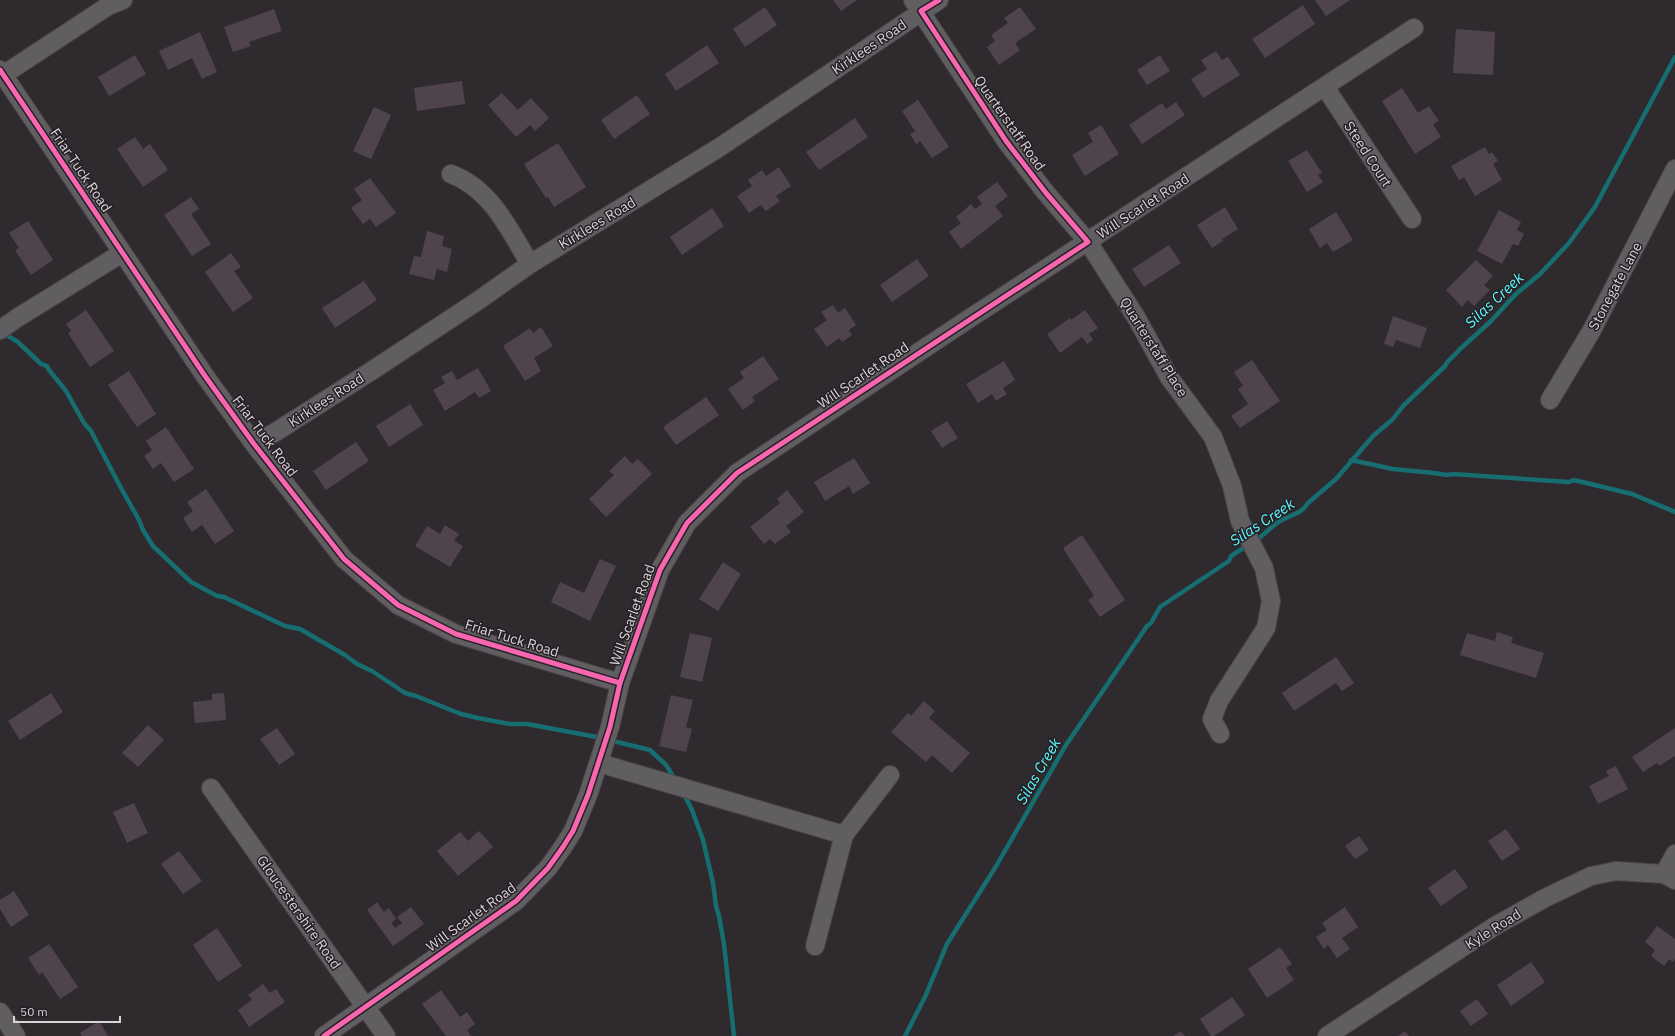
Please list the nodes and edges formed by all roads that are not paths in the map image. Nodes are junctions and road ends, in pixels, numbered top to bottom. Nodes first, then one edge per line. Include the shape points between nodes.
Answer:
1 (123, 0) edge
2 (938, 0) edge
3 (917, 6) edge
4 (1414, 28) dead end
5 (2, 72) edge
6 (1324, 88) junction
7 (1675, 169) edge
8 (450, 174) dead end
9 (1412, 219) dead end
10 (1088, 242) junction
11 (122, 252) junction
12 (530, 264) junction
13 (0, 330) edge
14 (1550, 400) dead end
15 (254, 444) junction
16 (620, 683) junction
17 (1220, 734) dead end
18 (599, 763) junction
19 (890, 775) dead end
20 (211, 788) dead end
21 (844, 835) junction
22 (1675, 854) edge
23 (1670, 877) edge
24 (815, 946) dead end
25 (365, 1007) junction
26 (0, 1012) edge
27 (16, 1036) edge
28 (324, 1036) edge
29 (386, 1036) edge
30 (1327, 1036) edge

1 - 5 street via 108,6
2 - 3 street, Kirklees Road
3 - 10 street, Quarterstaff Road via 1006,141
3 - 12 street, Kirklees Road via 720,148
4 - 6 street, Will Scarlet Road
5 - 11 street, Friar Tuck Road
6 - 9 street, Steed Court
6 - 10 street, Will Scarlet Road
7 - 14 street, Stonegate Lane via 1592,330
8 - 12 street via 463,179 488,198
10 - 16 street, Will Scarlet Road via 737,473 688,523 660,570
10 - 17 street, Quarterstaff Place via 1136,317 1169,377 1213,437 1232,486 1243,528 1264,568 1271,600 1266,628 1219,701 1212,719
11 - 13 street
11 - 15 street, Friar Tuck Road
12 - 15 street, Kirklees Road via 376,368
15 - 16 street, Friar Tuck Road via 344,559 398,604 456,634
16 - 18 street, Will Scarlet Road
18 - 21 street
18 - 25 street, Will Scarlet Road via 573,831 548,868 534,883 516,901
19 - 21 street
20 - 25 street, Gloucestershire Road
21 - 24 street
22 - 23 street
23 - 30 street, Kyle Road via 1616,871 1591,876 1495,926
25 - 28 street, Will Scarlet Road
25 - 29 street, Gloucestershire Road
26 - 27 street

